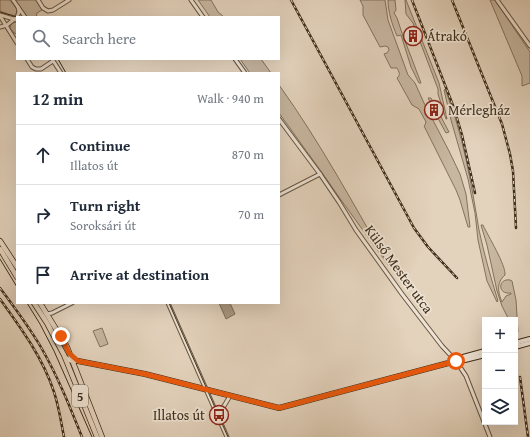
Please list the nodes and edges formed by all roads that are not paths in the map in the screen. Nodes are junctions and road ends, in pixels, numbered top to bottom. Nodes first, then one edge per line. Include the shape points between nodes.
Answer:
1 (38, 0) edge
2 (69, 0) edge
3 (191, 0) edge
4 (497, 0) edge
5 (14, 1) edge
6 (18, 7) junction
7 (0, 16) edge
8 (17, 16) edge
9 (24, 16) edge
10 (202, 16) edge
11 (16, 19) edge
12 (6, 25) junction
13 (0, 27) edge
14 (16, 41) edge
15 (530, 46) edge
16 (29, 60) edge
17 (53, 60) edge
18 (235, 60) edge
19 (60, 72) edge
20 (244, 72) edge
21 (280, 120) edge
22 (320, 174) junction
23 (280, 194) edge
24 (0, 241) edge
25 (0, 249) edge
26 (16, 265) edge
27 (16, 275) edge
28 (35, 304) edge
29 (41, 304) edge
30 (70, 304) edge
31 (168, 304) edge
32 (40, 312) junction
33 (48, 314) junction
34 (47, 323) junction
35 (530, 339) edge
36 (518, 342) edge
37 (530, 343) edge
38 (518, 346) edge
39 (482, 352) edge
40 (64, 354) junction
41 (482, 356) edge
42 (456, 361) junction
43 (74, 362) junction
44 (69, 368) junction
45 (207, 390) junction
46 (230, 396) junction
47 (216, 412) junction
48 (97, 437) edge
49 (102, 437) edge
50 (227, 437) edge
51 (490, 437) edge

1 - 2 street via 48,11
3 - 10 street
4 - 15 street
5 - 6 street
6 - 8 street
6 - 9 street
7 - 11 street
7 - 12 street
11 - 12 street
12 - 13 street
12 - 14 street
16 - 17 street via 36,69 41,69
17 - 19 street
18 - 20 street
21 - 22 street, Külső Mester utca
22 - 23 street
22 - 42 street, Külső Mester utca via 402,294
24 - 26 main road
25 - 27 main road
28 - 32 main road, 5
29 - 33 main road
30 - 33 street
31 - 45 street
32 - 33 street
32 - 34 main road, 5
33 - 34 street
33 - 43 main road
34 - 40 main road, 5
35 - 36 street
37 - 38 street
39 - 42 street
40 - 43 street via 67,359
40 - 44 main road, 5
41 - 42 street
42 - 46 street via 283,407
42 - 51 street, Külső Mester utca via 466,376
43 - 44 street
43 - 45 street via 145,374
43 - 49 main road, 5
44 - 48 main road, 5
45 - 46 street
45 - 47 street
46 - 47 street via 224,406
47 - 50 street

